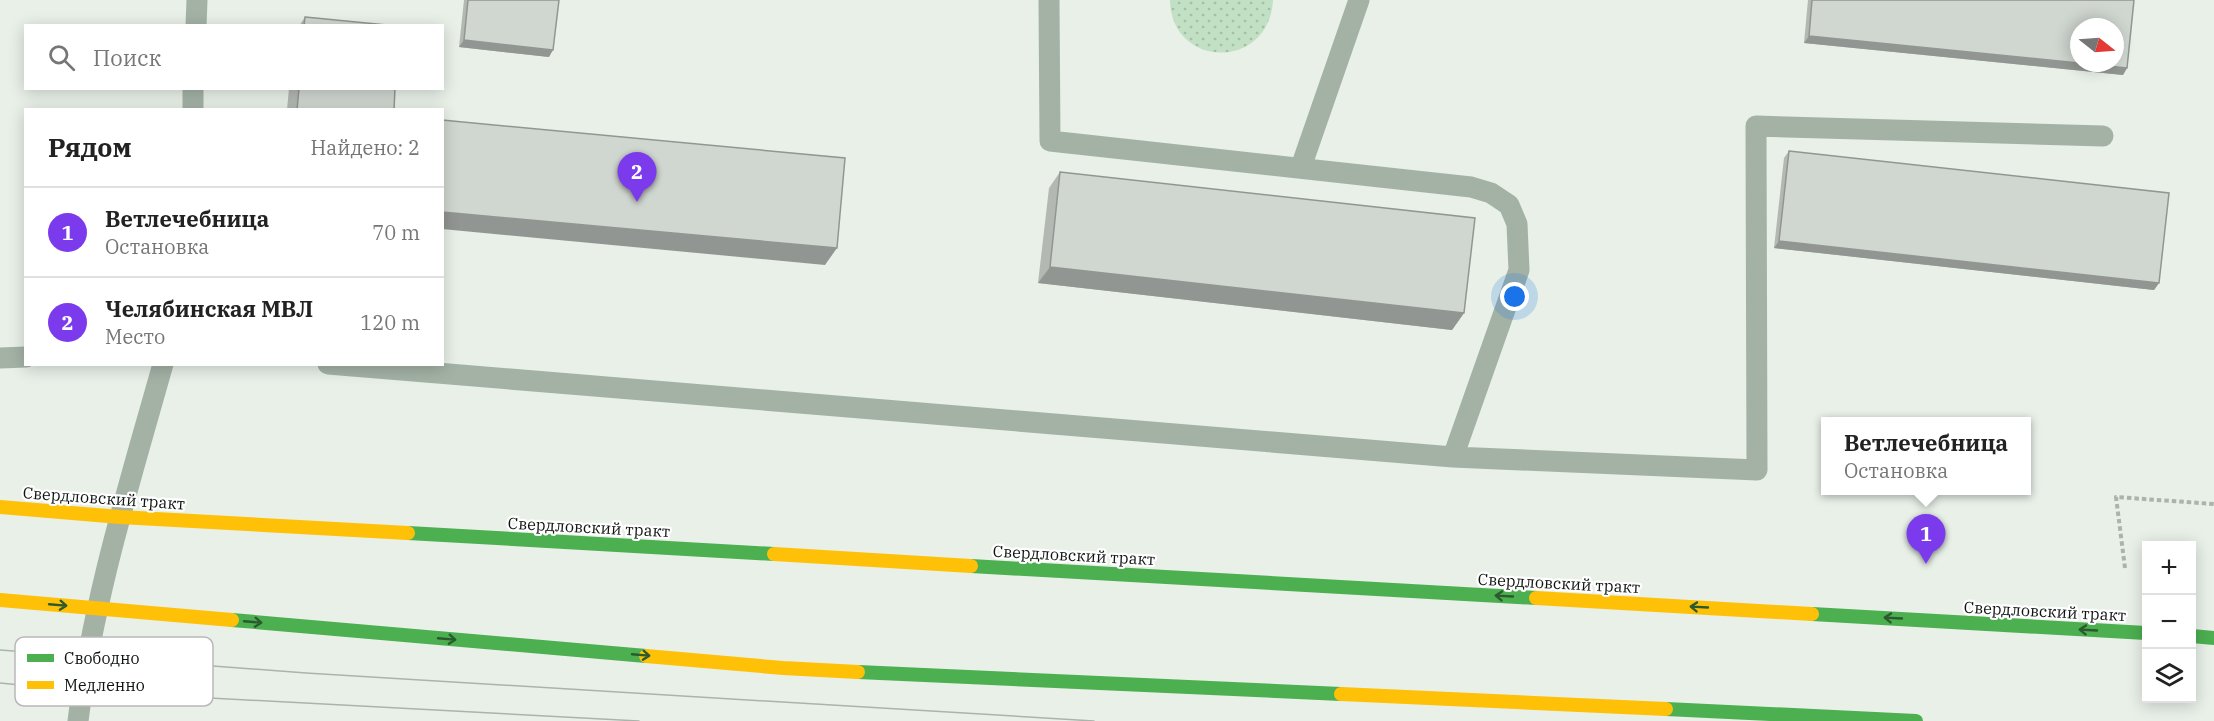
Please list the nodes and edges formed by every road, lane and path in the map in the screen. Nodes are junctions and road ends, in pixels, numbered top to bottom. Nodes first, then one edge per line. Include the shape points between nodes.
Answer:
1 (197, 0) edge
2 (1049, 0) edge
3 (1359, 0) edge
4 (196, 24) edge
5 (193, 90) edge
6 (193, 108) edge
7 (2103, 135) dead end
8 (1302, 167) junction
9 (24, 357) edge
10 (0, 358) edge
11 (162, 366) edge
12 (352, 366) edge
13 (1453, 457) junction
14 (2214, 504) edge
15 (0, 507) edge
16 (120, 517) junction
17 (2126, 568) dead end
18 (0, 600) edge
19 (97, 608) junction
20 (2142, 633) edge
21 (2196, 636) edge
22 (92, 637) edge
23 (2214, 638) edge
24 (81, 706) edge
25 (78, 721) edge
26 (1916, 721) edge

1 - 4 lane
2 - 8 lane via 1050,141
3 - 8 lane
5 - 6 lane
7 - 13 lane via 1756,126 1757,471
8 - 13 lane via 1471,187 1491,193 1509,206 1517,224 1519,270
9 - 10 lane
11 - 16 lane
12 - 13 lane
14 - 17 path via 2116,497
15 - 16 main road, Свердловский тракт
16 - 19 lane
20 -> 16 main road, Свердловский тракт
18 -> 19 main road
19 - 22 lane
19 -> 26 main road via 783,668
21 - 23 main road
24 - 25 lane

